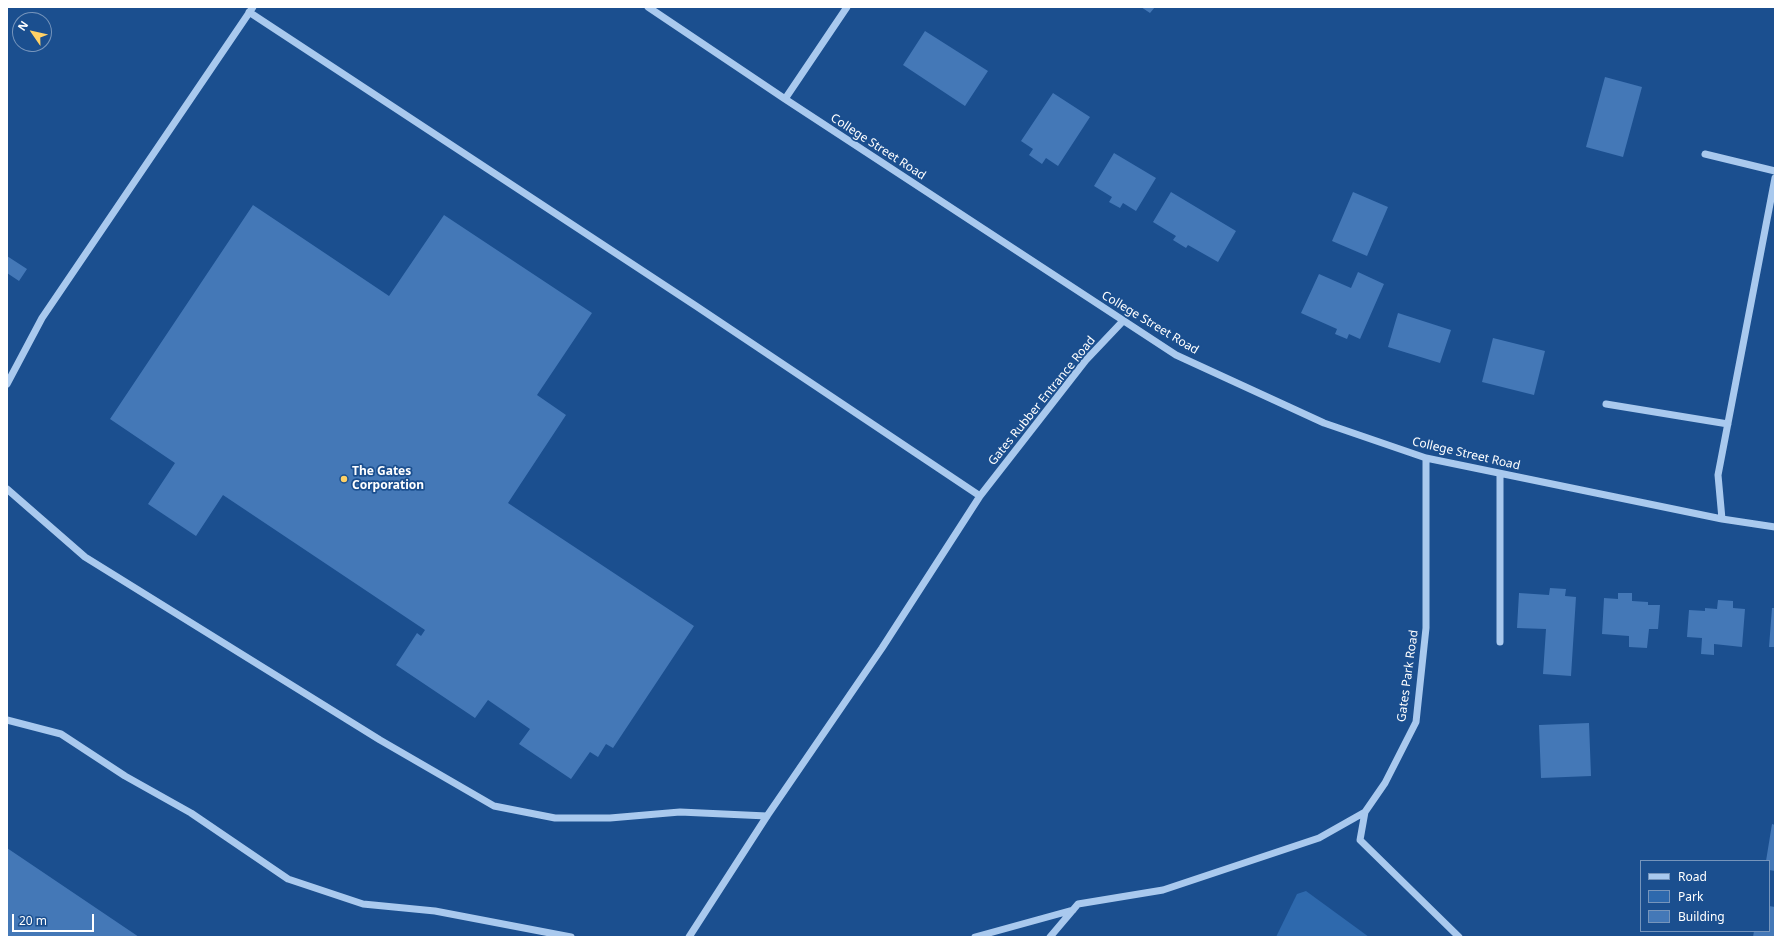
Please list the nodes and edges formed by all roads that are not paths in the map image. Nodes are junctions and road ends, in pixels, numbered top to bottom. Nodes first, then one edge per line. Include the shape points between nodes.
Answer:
1 (648, 7) edge
2 (847, 7) edge
3 (251, 10) edge
4 (785, 99) junction
5 (1705, 154) dead end
6 (1775, 171) edge
7 (1775, 178) edge
8 (1123, 320) junction
9 (7, 384) edge
10 (1606, 404) dead end
11 (1728, 424) junction
12 (1426, 458) junction
13 (1500, 474) junction
14 (7, 489) edge
15 (980, 496) junction
16 (1722, 519) junction
17 (1775, 527) edge
18 (1500, 642) dead end
19 (7, 720) edge
20 (1365, 812) junction
21 (767, 816) junction
22 (1074, 910) junction
23 (571, 937) edge
24 (690, 937) edge
25 (974, 937) edge
26 (1050, 937) edge
27 (1459, 937) edge

1 - 4 street, College Street Road
2 - 4 street
3 - 9 street via 42,318
3 - 15 street
4 - 8 street, College Street Road
5 - 6 street
7 - 11 street
8 - 12 street, College Street Road via 1176,355 1317,420
8 - 15 street, Gates Rubber Entrance Road via 1086,360
10 - 11 street
11 - 16 street via 1718,476
12 - 13 street, College Street Road
12 - 20 street, Gates Park Road via 1426,628 1416,722 1386,783
13 - 16 street, College Street Road
13 - 18 street
14 - 21 street via 85,557 380,740 494,806 555,818 610,818 680,812
15 - 21 street, Gates Rubber Entrance Road via 882,648
16 - 17 street, College Street Road
19 - 23 street via 61,734 125,776 191,812 288,879 363,904 435,911
20 - 22 street via 1319,838 1163,890 1078,904
20 - 27 street, Gates Park Road via 1360,840
21 - 24 street, Gates Rubber Entrance Road
22 - 25 street
22 - 26 street

